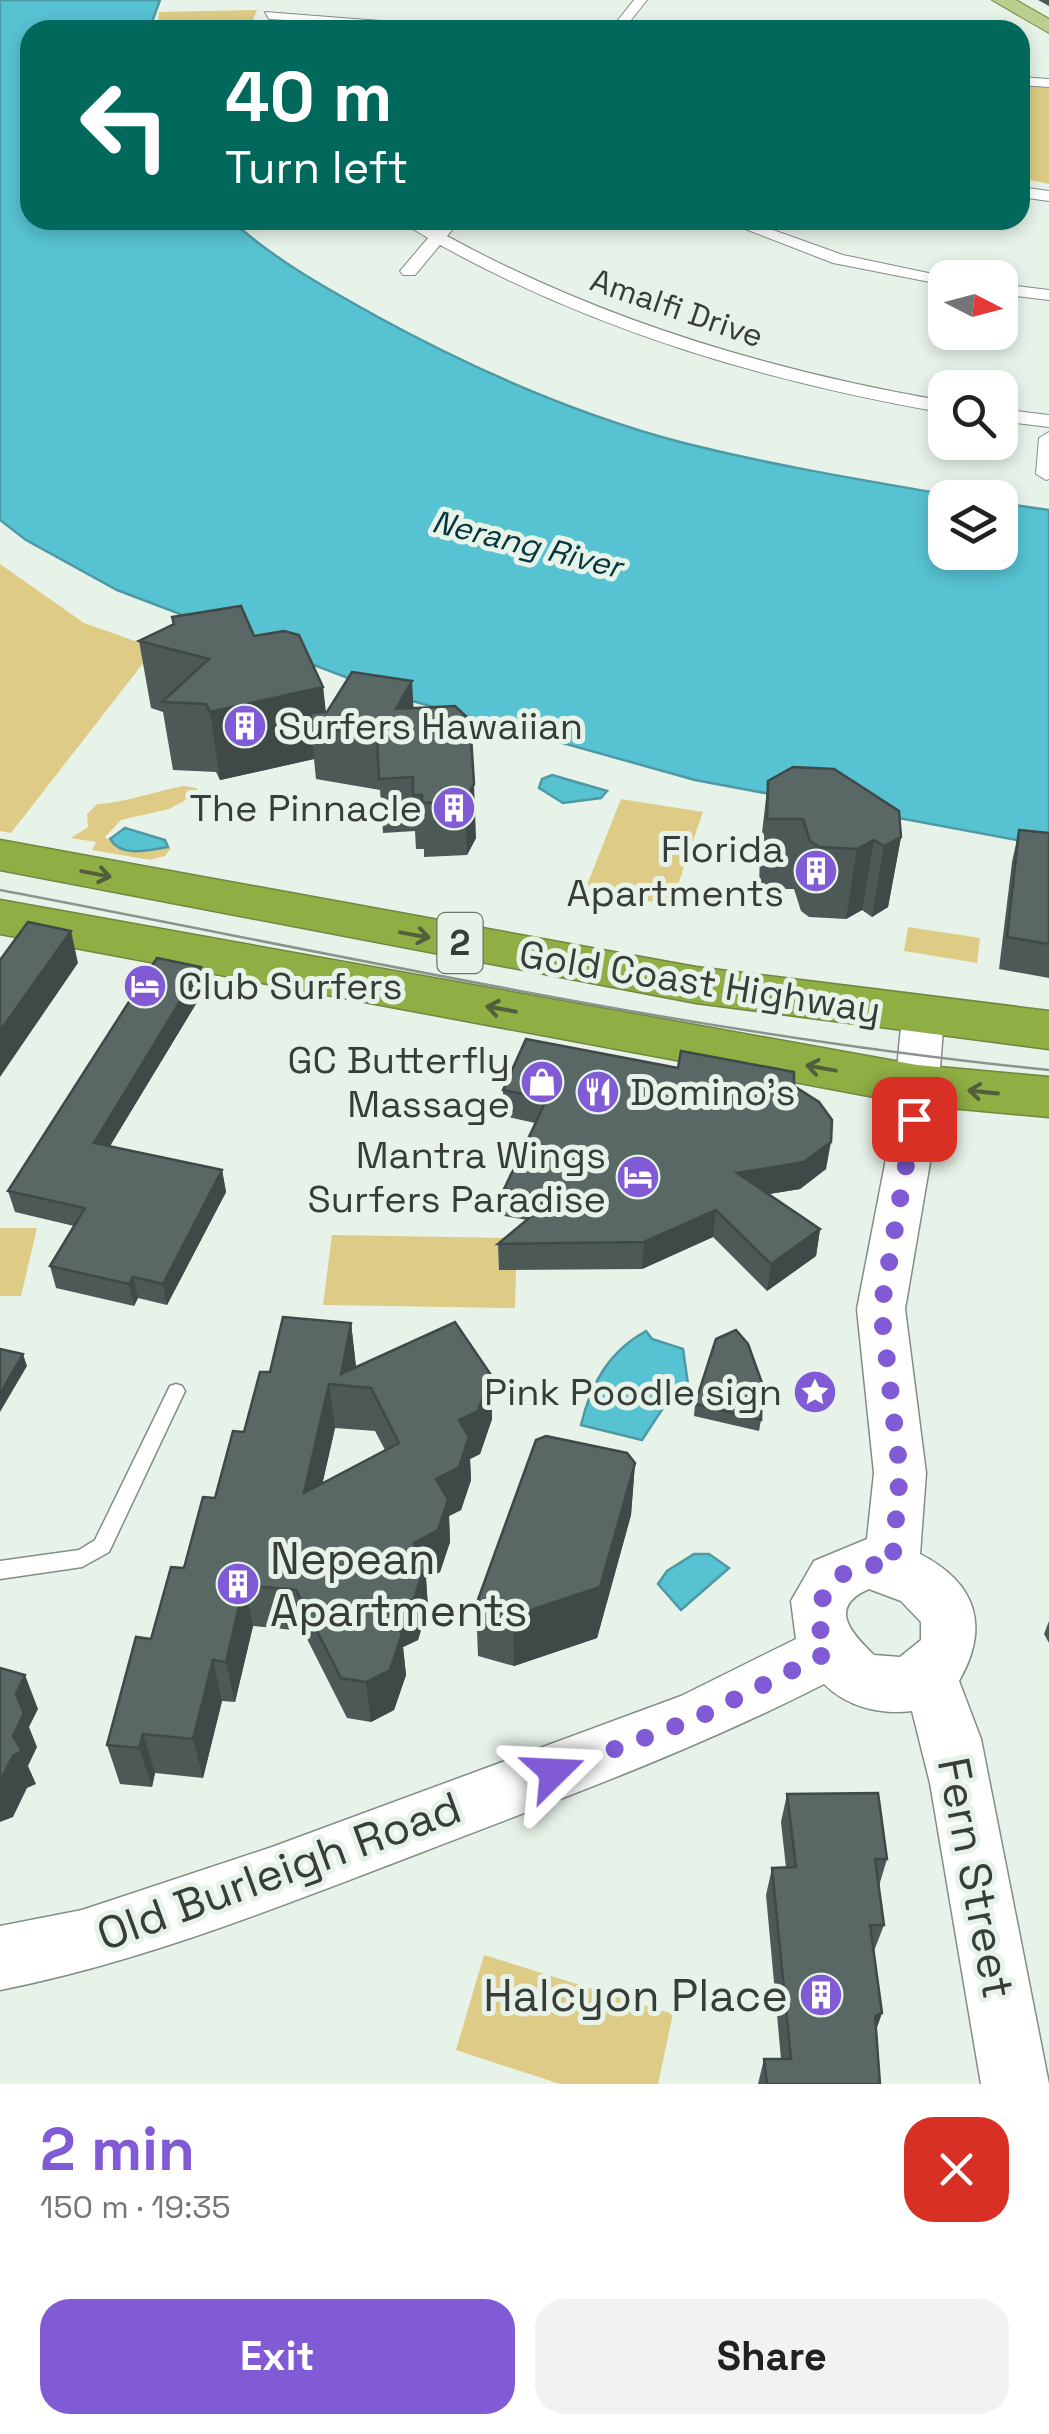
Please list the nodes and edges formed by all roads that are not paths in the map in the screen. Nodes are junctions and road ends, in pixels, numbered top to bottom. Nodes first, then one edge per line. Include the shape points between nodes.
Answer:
1 (641, 0) edge
2 (1011, 1) edge
3 (270, 15) edge
4 (328, 20) edge
5 (624, 20) edge
6 (1049, 28) edge
7 (423, 230) edge
8 (444, 230) edge
9 (758, 230) edge
10 (437, 238) junction
11 (409, 271) dead end
12 (928, 277) edge
13 (1018, 291) edge
14 (1049, 295) edge
15 (928, 405) edge
16 (1018, 417) edge
17 (1049, 421) edge
18 (1049, 438) edge
19 (1046, 474) dead end
20 (0, 855) edge
21 (0, 917) edge
22 (923, 1016) junction
23 (1049, 1030) edge
24 (917, 1084) junction
25 (1049, 1097) edge
26 (176, 1391) dead end
27 (892, 1566) junction
28 (0, 1570) edge
29 (829, 1652) junction
30 (928, 1674) junction
31 (0, 1958) edge
32 (1015, 2084) edge

1 - 5 street
2 - 6 main road
3 - 4 street
7 - 10 street, Amalfi Drive
8 - 10 street
9 - 12 street via 839,259
10 - 11 street
10 - 15 street, Amalfi Drive via 626,328 728,361
13 - 14 street
16 - 17 street
18 - 19 street
20 -> 22 highway, Gold Coast Highway / 2 via 608,970
24 -> 21 highway, Gold Coast Highway / 2
22 - 23 highway, Gold Coast Highway / 2
22 - 24 street
25 -> 24 highway, Gold Coast Highway / 2
24 - 27 street via 881,1309 900,1472
26 - 28 lane via 102,1546 82,1558
27 - 29 street via 855,1567 828,1585 817,1615
27 - 30 street via 926,1584 946,1614 948,1648
29 - 30 street via 847,1670 884,1685
29 - 31 street, Old Burleigh Road via 697,1718 236,1892 56,1950
30 - 32 street, Fern Street via 960,1784

